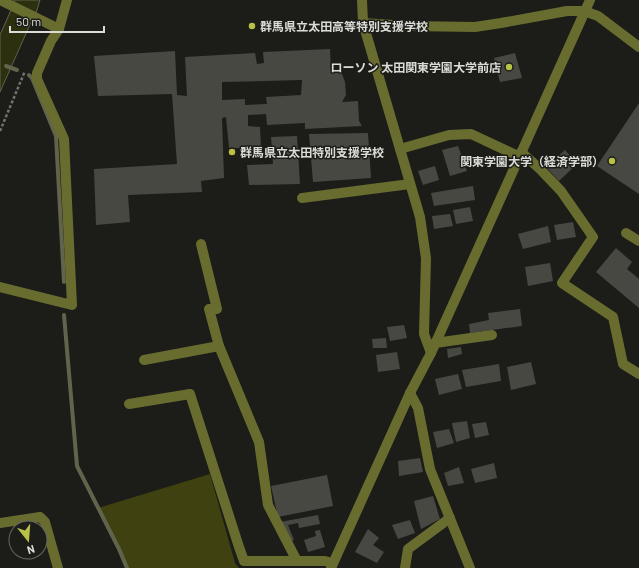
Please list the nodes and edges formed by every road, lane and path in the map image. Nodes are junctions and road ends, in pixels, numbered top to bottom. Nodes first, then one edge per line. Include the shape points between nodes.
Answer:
1 (67, 0) edge
2 (362, 0) edge
3 (590, 0) edge
4 (0, 1) edge
5 (584, 11) junction
6 (363, 23) junction
7 (59, 29) junction
8 (639, 47) edge
9 (27, 66) dead end
10 (0, 132) edge
11 (400, 149) junction
12 (520, 155) junction
13 (410, 181) junction
14 (302, 198) dead end
15 (626, 233) dead end
16 (639, 241) edge
17 (201, 244) dead end
18 (0, 287) edge
19 (492, 335) dead end
20 (435, 343) junction
21 (219, 346) junction
22 (431, 353) junction
23 (144, 360) dead end
24 (639, 374) edge
25 (410, 394) junction
26 (129, 404) dead end
27 (450, 518) junction
28 (0, 523) edge
29 (297, 561) junction
30 (332, 566) edge
31 (58, 568) edge
32 (405, 568) edge
33 (470, 568) edge

1 - 7 street
2 - 6 street
3 - 5 street
4 - 7 street
5 - 6 street via 567,11 475,26
5 - 8 street via 598,16
5 - 12 street
6 - 11 street
7 - 18 street via 51,41 37,73 37,79 64,139 72,305
9 - 10 path
11 - 12 street via 449,135 471,134
11 - 13 street
12 - 20 street
12 - 24 street via 540,169 561,191 593,237 562,283 613,317 623,364
13 - 14 street
13 - 22 street via 420,216 426,258 424,334
15 - 16 street
17 - 21 street via 217,309 209,309
19 - 20 street
20 - 22 street
21 - 23 street
21 - 29 street via 259,442 268,505
22 - 25 street
25 - 27 street via 418,408 430,469
25 - 30 street
26 - 29 street via 190,394 244,560
27 - 32 street via 408,549
27 - 33 street
28 - 31 street via 40,517 45,522
29 - 30 street via 325,561

